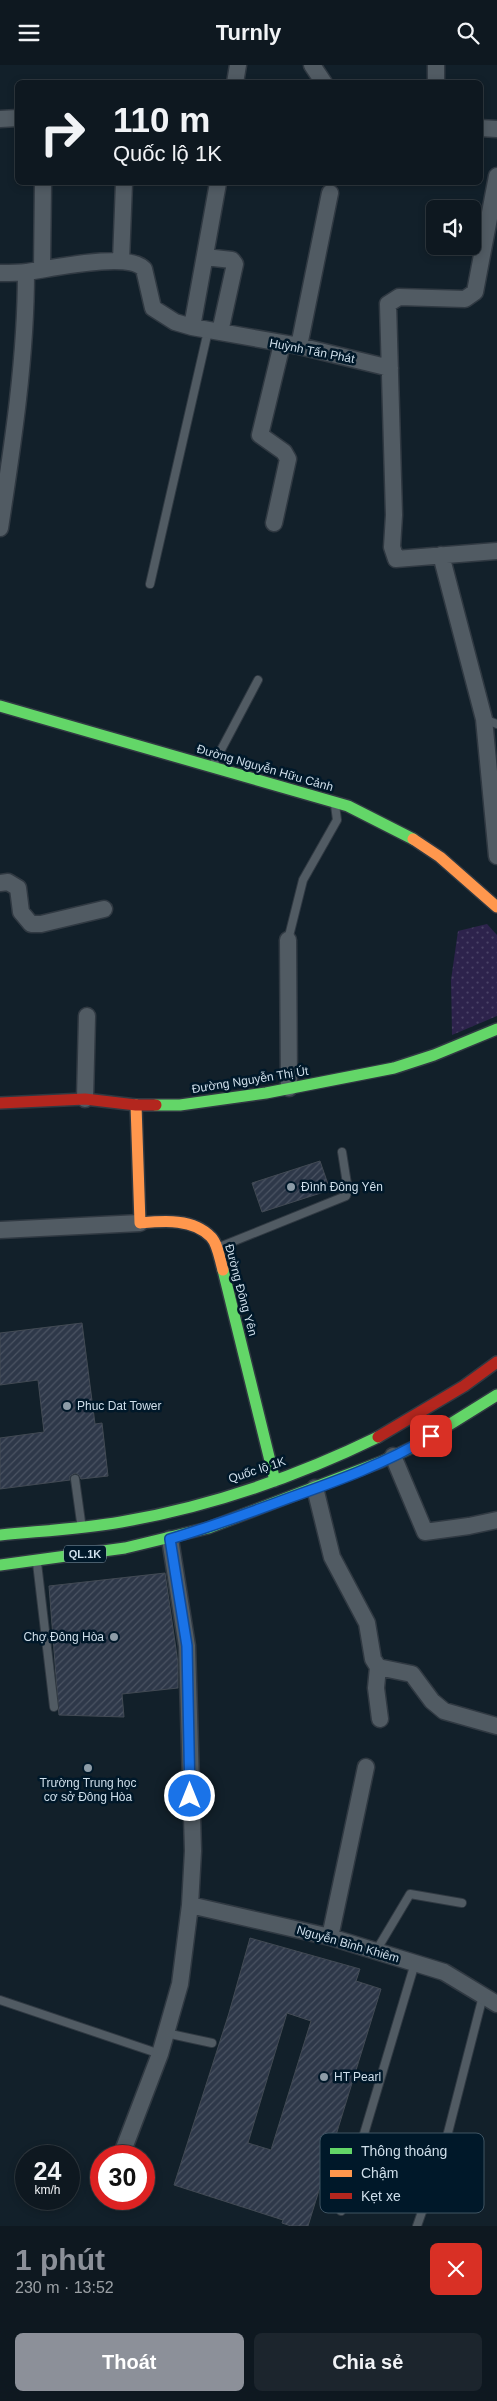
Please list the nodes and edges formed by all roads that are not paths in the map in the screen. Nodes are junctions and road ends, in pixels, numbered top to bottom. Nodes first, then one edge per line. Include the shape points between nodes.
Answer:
1 (238, 65) edge
2 (312, 65) edge
3 (236, 80) edge
4 (322, 80) edge
5 (15, 118) edge
6 (0, 119) edge
7 (483, 128) edge
8 (497, 129) edge
9 (497, 176) edge
10 (43, 185) edge
11 (124, 185) edge
12 (218, 185) edge
13 (330, 193) dead end
14 (205, 257) junction
15 (121, 261) junction
16 (34, 271) junction
17 (0, 273) edge
18 (192, 327) junction
19 (214, 331) junction
20 (291, 345) junction
21 (390, 368) junction
22 (274, 523) dead end
23 (0, 528) edge
24 (497, 551) edge
25 (440, 555) junction
26 (150, 584) dead end
27 (258, 680) dead end
28 (0, 706) edge
29 (491, 722) edge
30 (212, 767) junction
31 (335, 802) junction
32 (497, 856) edge
33 (0, 883) edge
34 (497, 907) edge
35 (104, 909) dead end
36 (288, 940) joint
37 (87, 1016) dead end
38 (497, 1029) edge
39 (289, 1088) junction
40 (85, 1099) junction
41 (0, 1103) edge
42 (136, 1105) junction
43 (342, 1153) dead end
44 (140, 1223) junction
45 (0, 1230) edge
46 (216, 1248) junction
47 (497, 1362) edge
48 (497, 1395) edge
49 (393, 1456) junction
50 (75, 1479) dead end
51 (275, 1481) junction
52 (315, 1488) junction
53 (164, 1513) junction
54 (497, 1520) edge
55 (82, 1526) junction
56 (0, 1535) edge
57 (170, 1539) junction
58 (37, 1561) junction
59 (0, 1565) edge
60 (378, 1667) junction
61 (54, 1707) dead end
62 (380, 1719) dead end
63 (497, 1725) edge
64 (366, 1767) dead end
65 (462, 1903) dead end
66 (190, 1905) junction
67 (330, 1937) junction
68 (376, 1951) junction
69 (415, 1963) junction
70 (0, 2000) edge
71 (490, 2000) edge
72 (166, 2033) junction
73 (212, 2043) dead end
74 (160, 2054) junction
75 (364, 2133) edge
76 (449, 2133) edge
77 (125, 2145) edge
78 (422, 2213) edge
79 (417, 2226) edge

1 - 3 street
2 - 4 street
5 - 6 street
7 - 8 street
9 - 21 street via 475,292 465,299 398,297 388,304
10 - 16 street
11 - 15 street
12 - 14 street
13 - 20 street
14 - 18 street
14 - 19 street via 232,260 235,264
15 - 16 street, Huỳnh Tấn Phát
15 - 18 street, Huỳnh Tấn Phát via 144,269 153,308 175,322
16 - 17 street, Huỳnh Tấn Phát
16 - 23 street
18 - 19 street, Huỳnh Tấn Phát
19 - 20 street, Huỳnh Tấn Phát
19 - 26 lane
20 - 21 street, Huỳnh Tấn Phát
20 - 22 street via 260,435 284,452 288,459
21 - 25 street via 392,547 396,559
24 - 25 street
25 - 29 street
27 - 30 lane
28 - 30 street, Đường Nguyễn Hữu Cảnh
29 - 32 street
30 - 31 street, Đường Nguyễn Hữu Cảnh
31 - 34 street, Đường Nguyễn Hữu Cảnh via 403,833 425,847
31 - 36 lane via 337,820 303,880
33 - 35 street via 18,888 21,912 31,924
36 - 39 street
37 - 40 street
38 - 39 street, Đường Nguyễn Thị Út via 413,1063
39 - 42 street, Đường Nguyễn Thị Út via 180,1105
40 - 41 street, Đường Nguyễn Thị Út
40 - 42 street, Đường Nguyễn Thị Út
42 - 44 street
43 - 46 lane via 348,1190 346,1196
44 - 45 street
44 - 46 street, Đường Đông Yên via 171,1220 199,1229 212,1238
46 - 51 street, Đường Đông Yên
47 - 51 street, Quốc lộ 1K / QL.1K via 387,1433
48 - 49 street, QL.1K via 415,1446
49 - 52 street, QL.1K
49 - 54 street via 425,1532
50 - 55 lane
51 - 53 street, Quốc lộ 1K / QL.1K
52 - 57 street, QL.1K
52 - 60 street via 332,1557 360,1608 369,1633 372,1659
53 - 55 street, Quốc lộ 1K / QL.1K
53 - 57 street
55 - 56 street, Quốc lộ 1K / QL.1K
57 - 58 street, QL.1K
57 - 66 street via 187,1646 192,1851
58 - 59 street, QL.1K
58 - 61 lane
60 - 62 street via 376,1688
60 - 63 street via 412,1674 432,1701 444,1711
64 - 67 street
65 - 68 lane via 410,1894
66 - 67 street, Nguyễn Bỉnh Khiêm
66 - 72 street via 180,1984
67 - 68 street, Nguyễn Bỉnh Khiêm
68 - 69 street, Nguyễn Bỉnh Khiêm
69 - 71 street, Nguyễn Bỉnh Khiêm via 444,1972
69 - 75 lane
70 - 74 lane
71 - 76 lane
72 - 73 lane
72 - 74 street
74 - 77 street
78 - 79 lane

